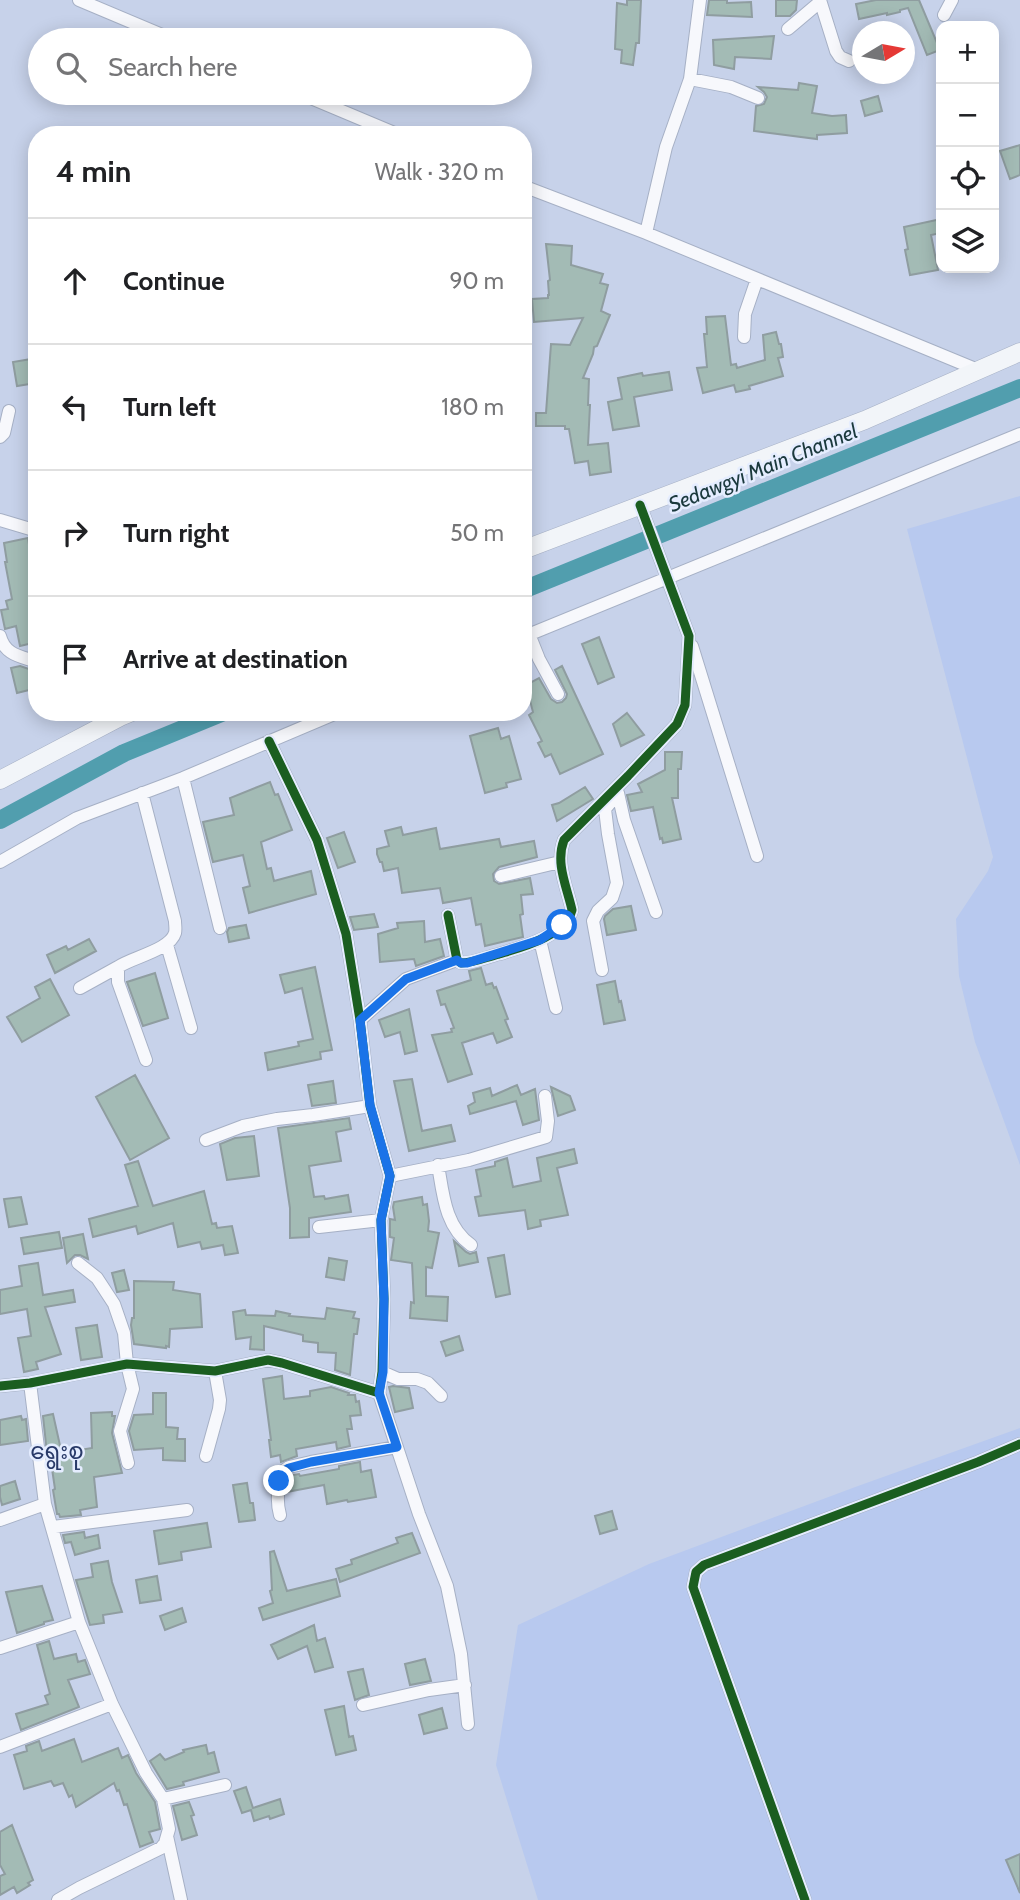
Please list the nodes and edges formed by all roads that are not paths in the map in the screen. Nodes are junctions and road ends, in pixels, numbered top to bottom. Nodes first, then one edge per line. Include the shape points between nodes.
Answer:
1 (79, 0) edge
2 (700, 0) edge
3 (952, 0) edge
4 (820, 1) edge
5 (944, 15) dead end
6 (146, 28) edge
7 (788, 29) dead end
8 (849, 61) dead end
9 (690, 79) junction
10 (758, 98) dead end
11 (328, 105) edge
12 (378, 126) edge
13 (532, 189) edge
14 (646, 233) junction
15 (758, 279) junction
16 (744, 337) dead end
17 (1020, 352) edge
18 (978, 370) junction
19 (9, 411) dead end
20 (1020, 433) edge
21 (0, 437) edge
22 (644, 513) junction
23 (0, 520) edge
24 (28, 528) edge
25 (532, 547) edge
26 (668, 577) junction
27 (532, 634) edge
28 (689, 636) junction
29 (1, 644) edge
30 (532, 647) edge
31 (28, 659) edge
32 (558, 694) dead end
33 (110, 721) edge
34 (318, 721) edge
35 (269, 741) junction
36 (628, 776) junction
37 (183, 778) junction
38 (0, 780) edge
39 (142, 793) junction
40 (618, 793) junction
41 (757, 856) dead end
42 (0, 862) edge
43 (559, 862) junction
44 (501, 876) dead end
45 (656, 912) dead end
46 (448, 915) dead end
47 (220, 928) dead end
48 (540, 940) junction
49 (167, 944) junction
50 (457, 960) junction
51 (118, 967) junction
52 (602, 970) dead end
53 (80, 988) dead end
54 (556, 1008) dead end
55 (360, 1020) junction
56 (191, 1028) dead end
57 (146, 1060) dead end
58 (545, 1096) dead end
59 (370, 1105) junction
60 (206, 1140) dead end
61 (438, 1165) junction
62 (390, 1176) junction
63 (381, 1220) junction
64 (318, 1227) dead end
65 (471, 1245) dead end
66 (78, 1263) dead end
67 (127, 1364) junction
68 (215, 1371) junction
69 (383, 1372) junction
70 (30, 1383) junction
71 (0, 1386) edge
72 (379, 1393) junction
73 (440, 1396) dead end
74 (1020, 1444) edge
75 (397, 1447) junction
76 (206, 1457) dead end
77 (128, 1463) dead end
78 (45, 1504) junction
79 (187, 1510) dead end
80 (280, 1514) dead end
81 (0, 1520) edge
82 (53, 1527) junction
83 (79, 1622) junction
84 (0, 1648) edge
85 (465, 1685) junction
86 (112, 1704) junction
87 (363, 1705) dead end
88 (468, 1724) dead end
89 (0, 1747) edge
90 (225, 1785) dead end
91 (163, 1799) junction
92 (167, 1836) junction
93 (58, 1900) edge
94 (181, 1900) edge
95 (806, 1900) edge

1 - 6 street
2 - 9 street
3 - 5 street
4 - 7 street
4 - 8 street via 836,51
9 - 10 street
9 - 14 street via 666,147
11 - 12 street
13 - 14 street
14 - 15 street
15 - 16 street via 745,314
15 - 18 street
17 - 18 street
18 - 22 street
19 - 21 street
20 - 26 street
22 - 25 street
22 - 26 street
23 - 24 street
26 - 27 street
26 - 28 street
28 - 36 street via 685,705 677,724
28 - 41 street
29 - 31 street
30 - 32 street
33 - 38 street
34 - 35 street
35 - 37 street
35 - 55 street via 317,840 346,934
36 - 40 street
36 - 43 street via 564,840
37 - 39 street
37 - 47 street
39 - 42 street via 77,818
39 - 49 street via 175,921 175,934
40 - 45 street
40 - 52 street via 605,809 617,883 612,898 593,921
43 - 44 street
43 - 48 street via 572,910 569,918
46 - 50 street
48 - 50 street via 467,963
48 - 54 street
49 - 51 street
49 - 56 street
50 - 55 street via 406,979
51 - 53 street
51 - 57 street via 118,982
55 - 59 street
58 - 61 street via 546,1137
59 - 60 street via 243,1126
59 - 62 street
61 - 62 street
61 - 65 street via 446,1210 459,1237
62 - 63 street
63 - 64 street
63 - 69 street
66 - 67 street via 97,1278 114,1304 124,1333
67 - 68 street
67 - 70 street
67 - 77 street via 133,1389 120,1431
68 - 72 street via 268,1360
68 - 76 street via 220,1400
69 - 72 street
69 - 73 street via 428,1383
70 - 71 street
70 - 78 street
72 - 75 street
74 - 95 street via 704,1565 696,1572 692,1587
75 - 80 street via 311,1462 282,1472
75 - 85 street via 447,1586
78 - 81 street
78 - 82 street
79 - 82 street
82 - 83 street
83 - 84 street
83 - 86 street
85 - 87 street
85 - 88 street
86 - 89 street
86 - 91 street
90 - 91 street
91 - 92 street
92 - 93 street via 161,1848
92 - 94 street

